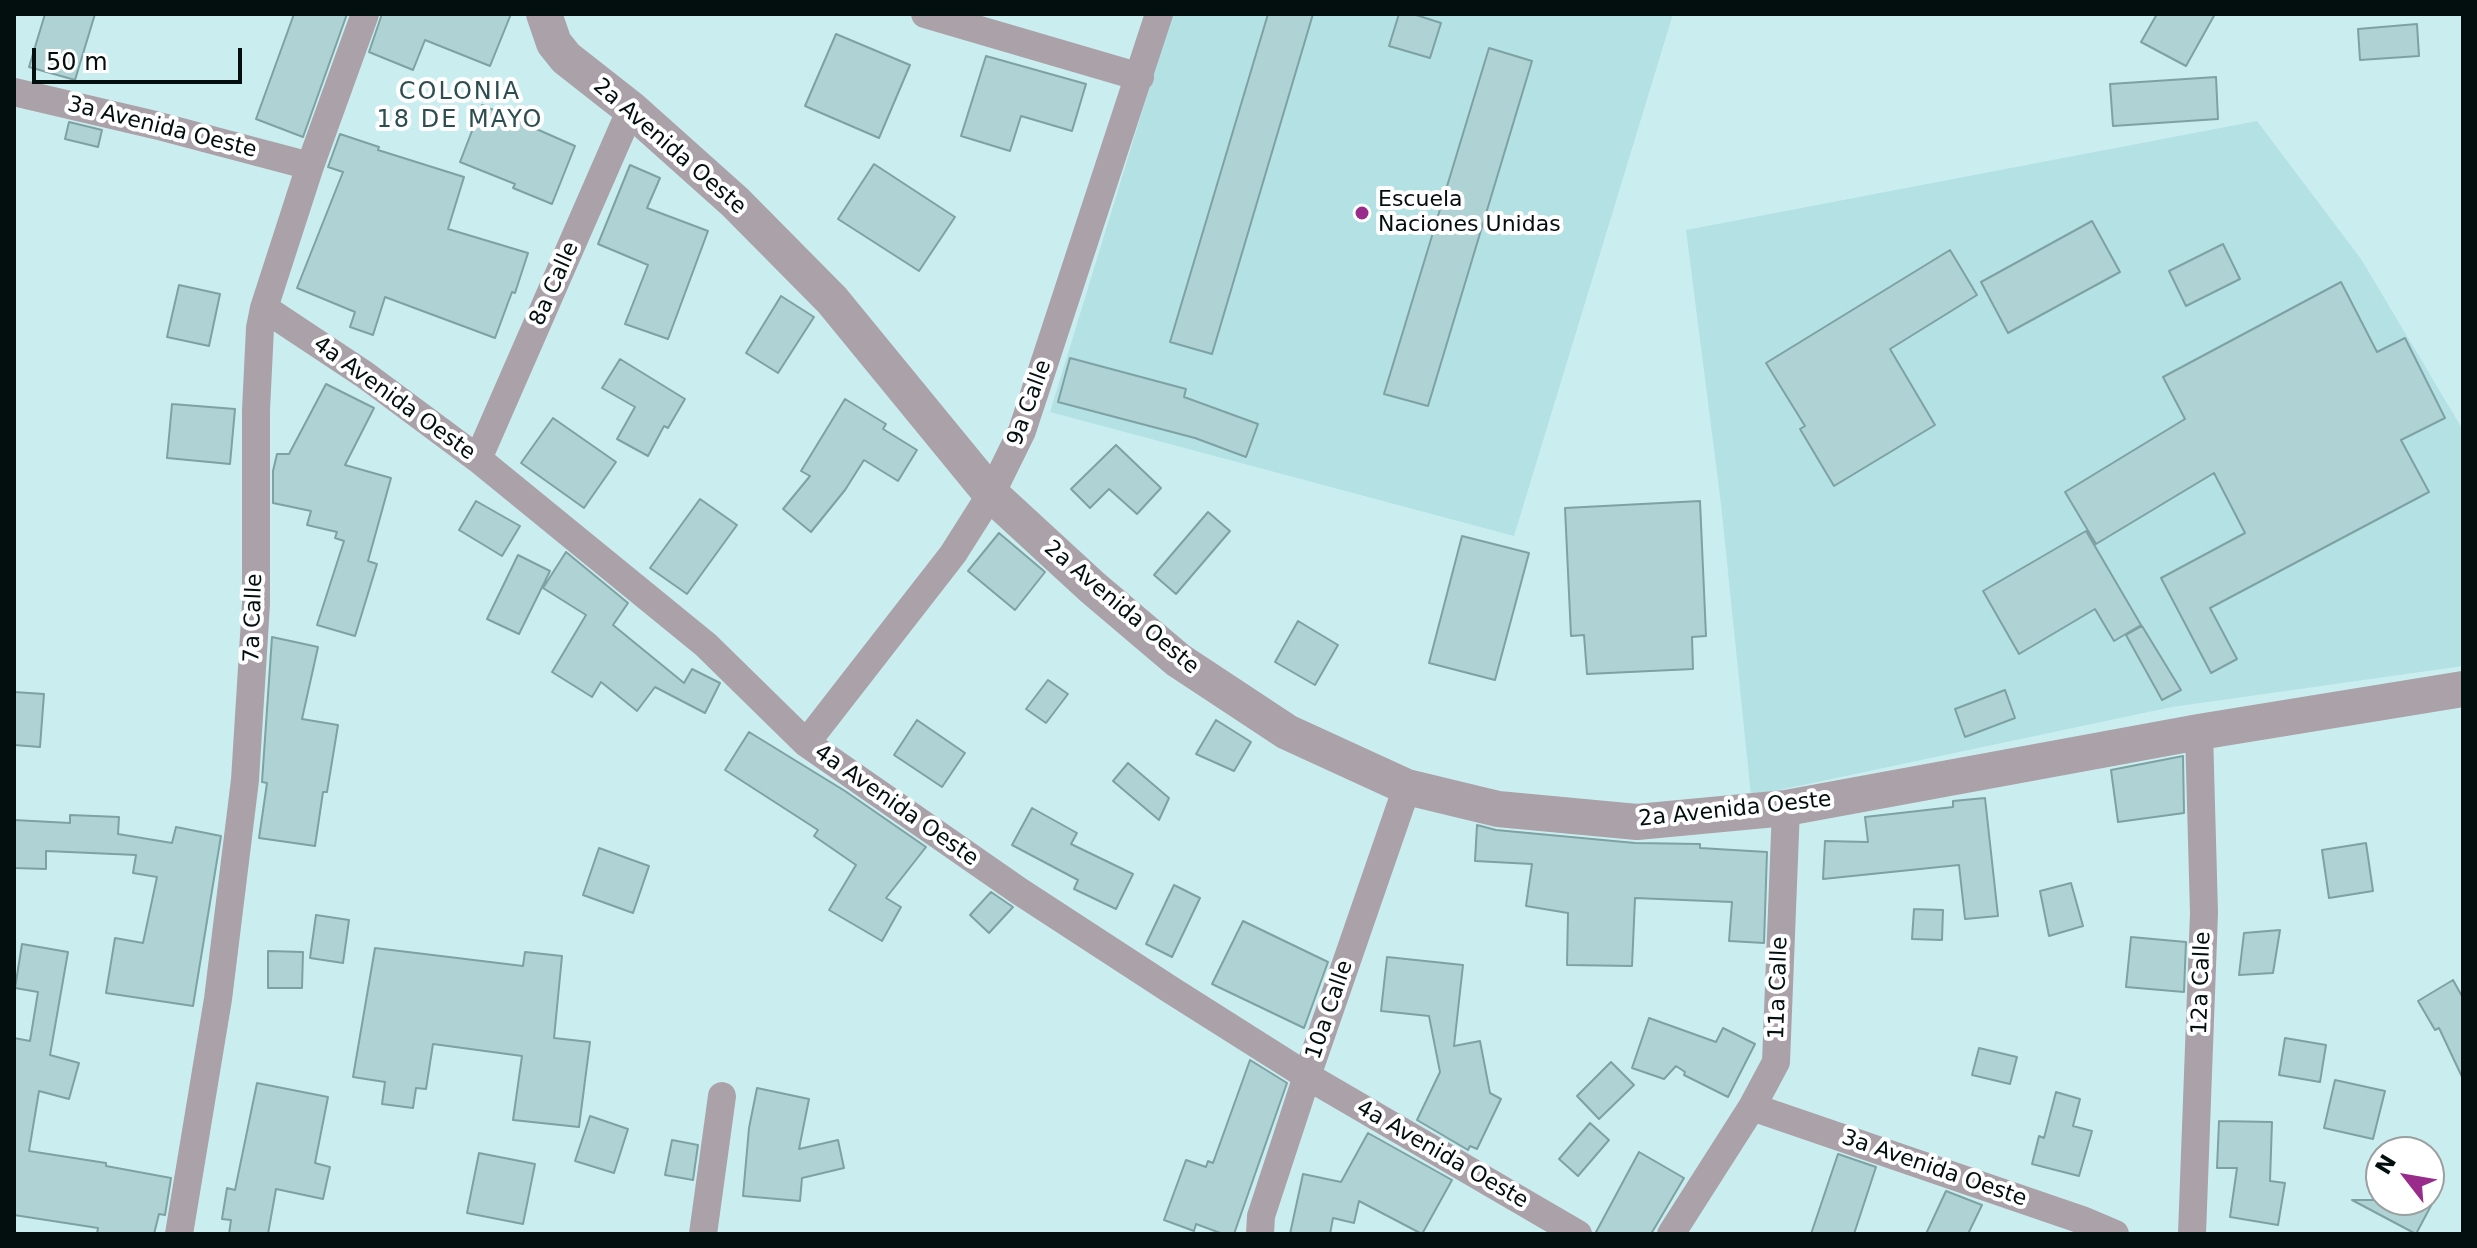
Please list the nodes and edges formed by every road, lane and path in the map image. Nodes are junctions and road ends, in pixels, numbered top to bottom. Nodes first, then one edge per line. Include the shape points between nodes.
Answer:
1 (365, 14) edge
2 (544, 14) edge
3 (925, 14) edge
4 (1159, 14) edge
5 (1140, 77) junction
6 (14, 92) edge
7 (631, 109) junction
8 (310, 166) junction
9 (264, 308) junction
10 (478, 459) junction
11 (991, 494) junction
12 (2463, 689) edge
13 (2199, 732) junction
14 (806, 743) junction
15 (1407, 787) junction
16 (1786, 808) junction
17 (1307, 1076) junction
18 (722, 1096) dead end
19 (1752, 1107) junction
20 (179, 1234) edge
21 (703, 1234) edge
22 (1260, 1234) edge
23 (1578, 1234) edge
24 (1671, 1234) edge
25 (2115, 1234) edge
26 (2192, 1234) edge

1 - 8 street, 7a Calle
2 - 7 street, 2a Avenida Oeste via 554,43 566,58
3 - 5 street
4 - 5 street, 9a Calle
5 - 11 street, 9a Calle via 1022,431
6 - 8 street, 3a Avenida Oeste
7 - 10 street, 8a Calle
7 - 11 street, 2a Avenida Oeste via 735,202 832,300
8 - 9 street, 7a Calle
9 - 10 street, 4a Avenida Oeste
9 - 20 street, 7a Calle via 245,780 218,999
10 - 14 street, 4a Avenida Oeste via 706,645
11 - 14 street, 9a Calle via 953,554
11 - 15 street, 2a Avenida Oeste via 1178,660 1287,732
12 - 13 street, 2a Avenida Oeste
13 - 16 street, 2a Avenida Oeste
13 - 26 street, 12a Calle via 2204,913
14 - 17 street, 4a Avenida Oeste via 1031,899
15 - 16 street, 2a Avenida Oeste via 1498,809 1637,822
15 - 17 street, 10a Calle
16 - 19 street, 11a Calle via 1776,1062
17 - 22 street, 10a Calle via 1261,1216
17 - 23 street, 4a Avenida Oeste
18 - 21 street
19 - 24 street, 11a Calle
19 - 25 street, 3a Avenida Oeste

